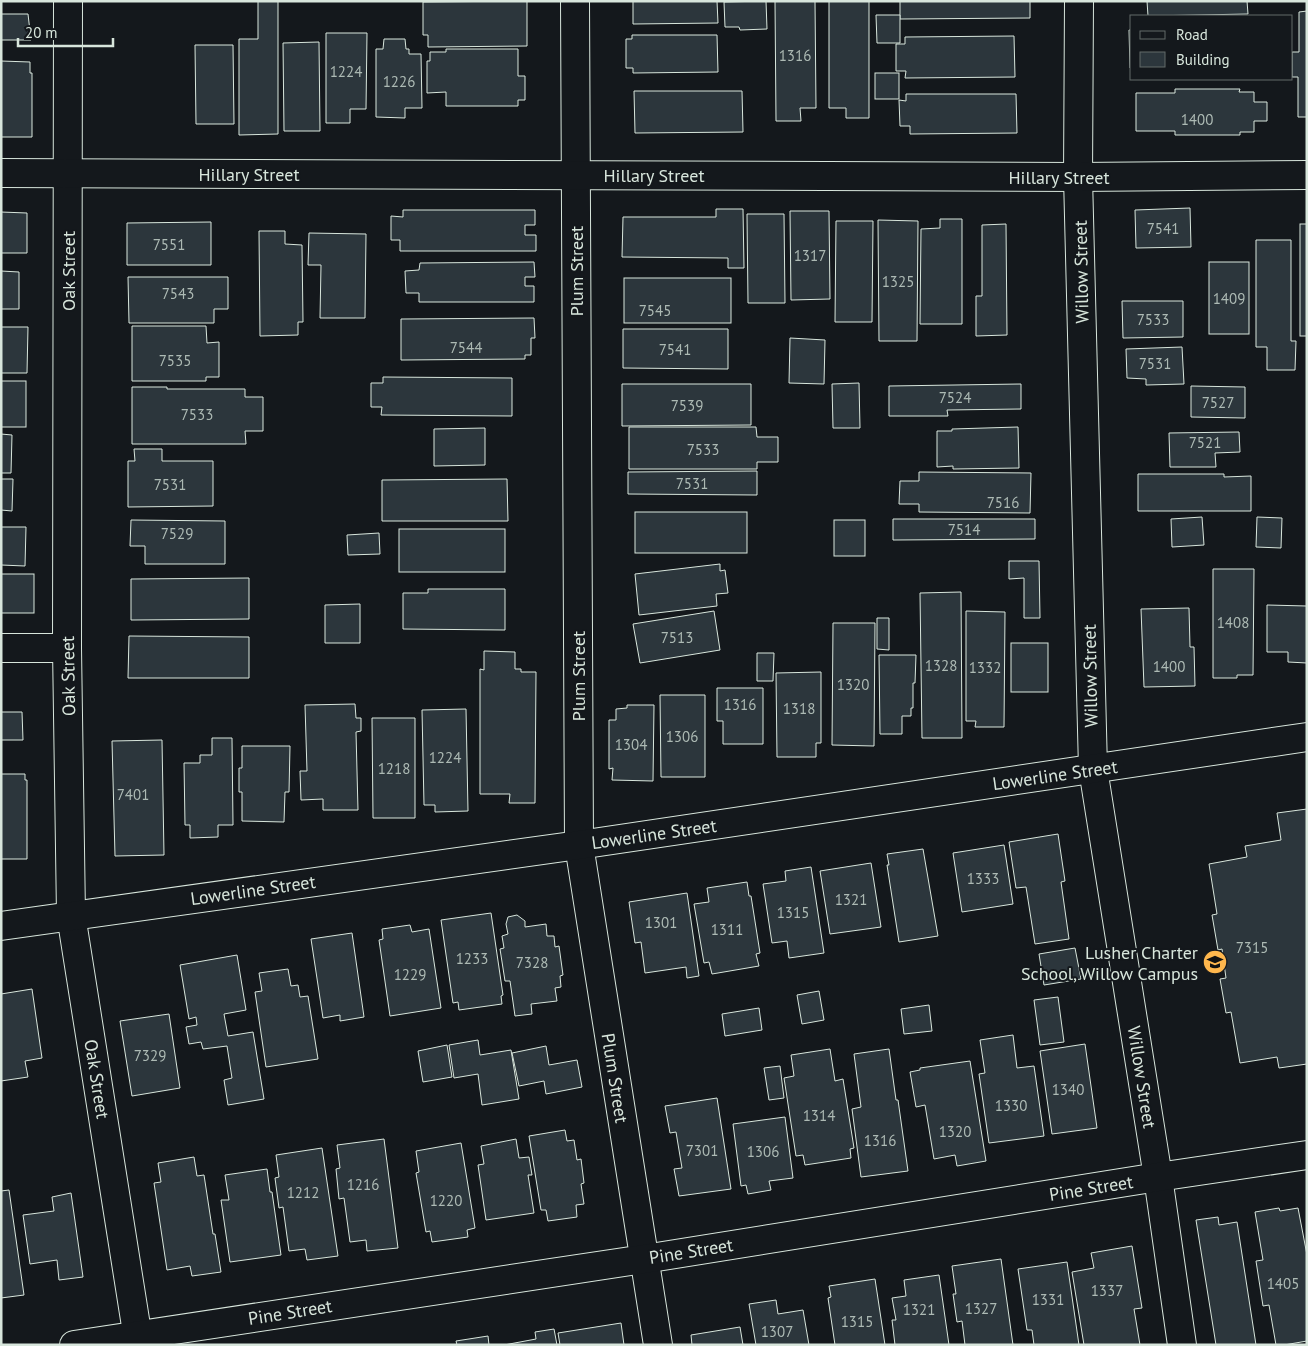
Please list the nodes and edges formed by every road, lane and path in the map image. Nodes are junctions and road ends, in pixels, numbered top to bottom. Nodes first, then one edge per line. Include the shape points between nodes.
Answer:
1 (68, 1) edge
2 (575, 1) edge
3 (1079, 1) edge
4 (69, 173) junction
5 (1, 174) edge
6 (576, 174) junction
7 (1307, 175) edge
8 (1078, 177) junction
9 (1, 648) edge
10 (67, 648) junction
11 (1307, 738) edge
12 (1093, 769) junction
13 (578, 845) junction
14 (71, 915) junction
15 (1, 926) edge
16 (1307, 1155) edge
17 (1158, 1177) junction
18 (644, 1259) junction
19 (138, 1340) edge
20 (74, 1345) edge
21 (658, 1345) edge
22 (1182, 1345) edge

1 - 4 street, Oak Street
2 - 6 street, Plum Street
3 - 8 street, Willow Street
4 - 5 street, Hillary Street
4 - 6 street, Hillary Street
4 - 10 street, Oak Street
6 - 8 street, Hillary Street
6 - 13 street, Plum Street
7 - 8 street, Hillary Street
8 - 12 street, Willow Street
9 - 10 street
10 - 14 street, Oak Street
11 - 12 street, Lowerline Street
12 - 13 street, Lowerline Street
12 - 17 street, Willow Street
13 - 14 street, Lowerline Street
13 - 18 street, Plum Street
14 - 15 street, Lowerline Street
14 - 19 street, Oak Street
16 - 17 street, Pine Street
17 - 18 street, Pine Street
17 - 22 street, Willow Street
18 - 19 street, Pine Street
18 - 21 street, Plum Street
19 - 20 street, Pine Street

